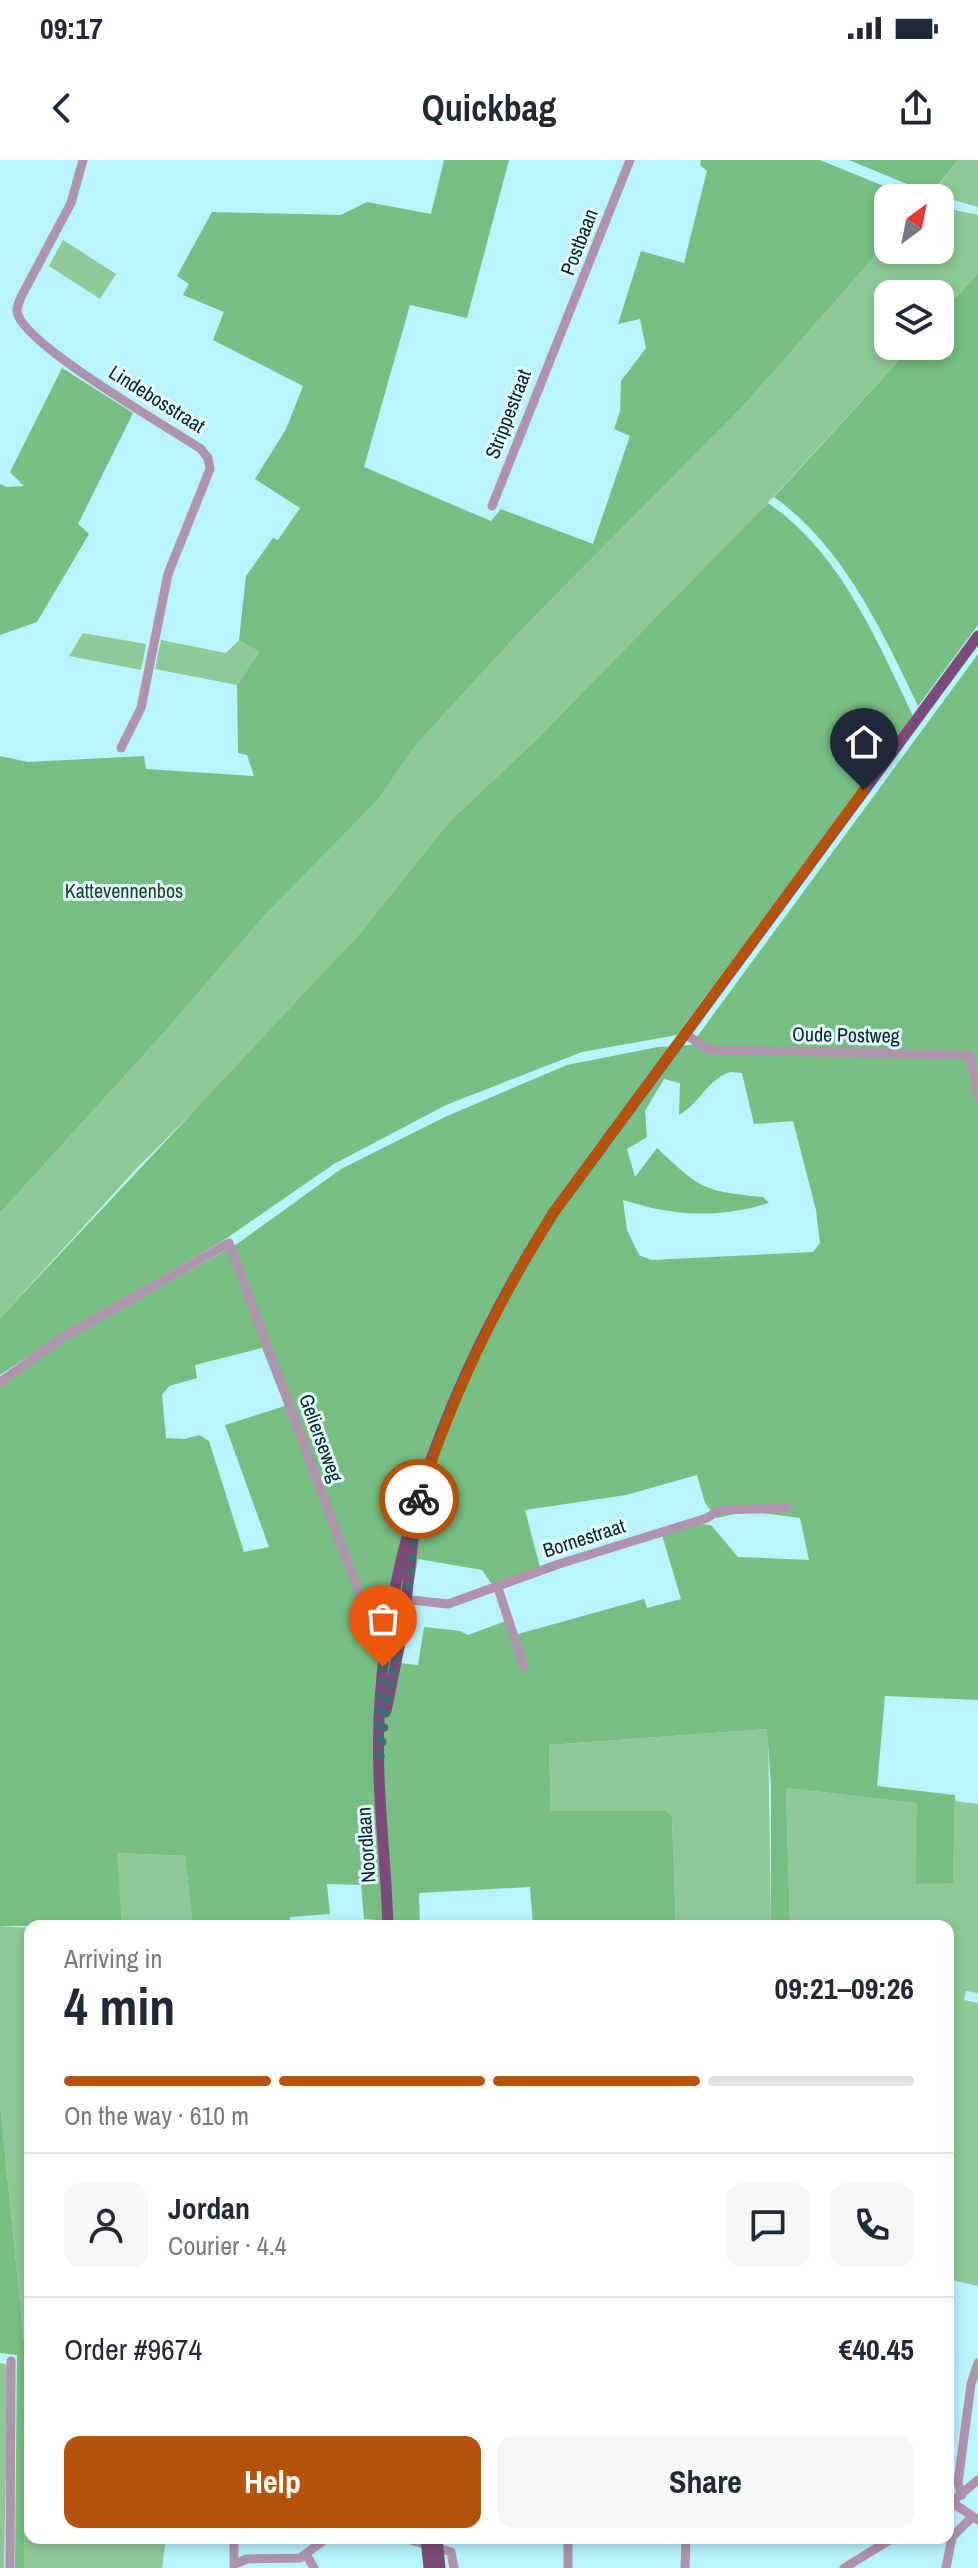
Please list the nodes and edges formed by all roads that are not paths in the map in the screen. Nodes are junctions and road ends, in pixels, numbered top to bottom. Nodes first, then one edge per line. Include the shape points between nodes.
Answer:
1 (83, 160) edge
2 (630, 160) edge
3 (560, 336) joint
4 (492, 506) dead end
5 (978, 636) edge
6 (121, 748) dead end
7 (684, 1033) junction
8 (978, 1096) edge
9 (0, 1382) edge
10 (418, 1503) junction
11 (787, 1508) dead end
12 (498, 1588) junction
13 (393, 1598) junction
14 (407, 1600) junction
15 (386, 1641) junction
16 (524, 1667) dead end
17 (380, 1762) junction
18 (388, 1920) edge
19 (11, 2361) dead end
20 (978, 2363) edge
21 (978, 2480) edge
22 (962, 2495) junction
23 (954, 2501) edge
24 (954, 2506) edge
25 (975, 2518) edge
26 (954, 2535) edge
27 (234, 2544) edge
28 (319, 2544) edge
29 (432, 2544) edge
30 (433, 2544) edge
31 (437, 2544) edge
32 (568, 2544) edge
33 (686, 2544) edge
34 (883, 2544) edge
35 (951, 2544) edge
36 (306, 2554) junction
37 (234, 2566) edge
38 (10, 2568) edge
39 (314, 2568) edge
40 (429, 2568) edge
41 (440, 2568) edge
42 (454, 2568) edge
43 (568, 2568) edge
44 (685, 2568) edge
45 (844, 2568) edge
46 (946, 2568) edge

1 - 6 street, Lindebosstraat via 71,203 21,297 18,317 81,372 201,449 210,469 168,574 141,708
2 - 3 street, Postbaan
3 - 4 street, Strippestraat
5 - 7 main road, Noordlaan
7 - 8 street, Oude Postweg via 709,1050 970,1055
7 - 10 main road, Noordlaan via 554,1212 507,1290 459,1386
9 - 15 street, Gelierseweg via 62,1338 229,1243 364,1606 377,1635
10 - 13 main road, Noordlaan
10 - 14 main road, Noordlaan
11 - 12 street, Bornestraat via 719,1510
12 - 14 street, Bornestraat via 448,1604
12 - 16 street
13 - 14 street, Bornestraat
13 - 15 main road, Noordlaan
14 - 17 main road, Noordlaan
15 - 17 main road, Noordlaan
17 - 18 main road, Noordlaan
19 - 38 street
20 - 22 street via 958,2483
21 - 22 street
22 - 23 street
24 - 25 street
25 - 26 street
27 - 37 street
28 - 36 street
29 - 40 main road
30 - 41 main road
31 - 42 street via 451,2552
32 - 43 street
33 - 44 street
34 - 45 street
35 - 46 street
36 - 37 street via 289,2560 247,2559
36 - 39 street

